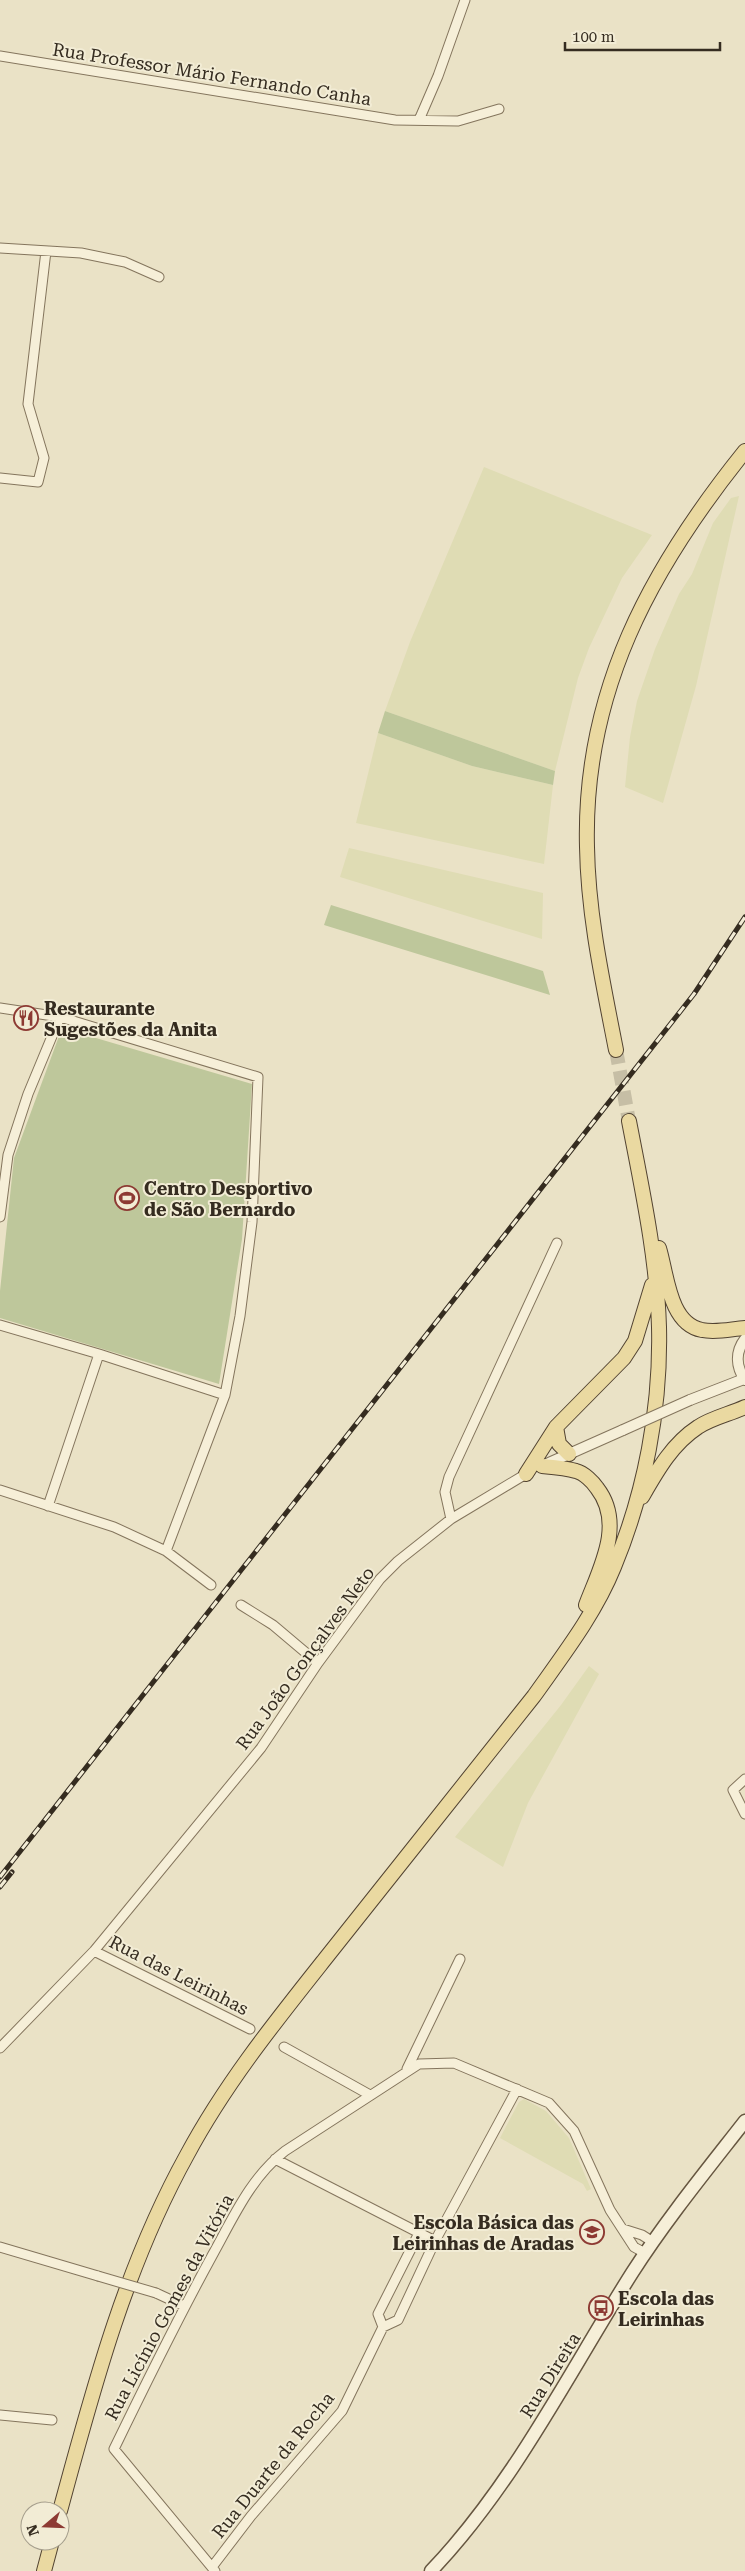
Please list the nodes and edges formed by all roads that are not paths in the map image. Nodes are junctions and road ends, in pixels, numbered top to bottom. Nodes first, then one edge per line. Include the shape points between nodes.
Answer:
1 (464, 0) edge
2 (0, 56) edge
3 (499, 109) dead end
4 (419, 120) junction
5 (0, 248) edge
6 (46, 251) junction
7 (159, 277) dead end
8 (745, 451) edge
9 (0, 478) edge
10 (0, 1008) edge
11 (60, 1017) junction
12 (616, 1050) tunnel mouth
13 (629, 1121) tunnel mouth
14 (4, 1154) edge
15 (646, 1206) junction
16 (0, 1217) edge
17 (557, 1243) dead end
18 (655, 1274) junction
19 (0, 1325) edge
20 (745, 1328) edge
21 (745, 1339) edge
22 (99, 1354) junction
23 (744, 1380) edge
24 (225, 1395) junction
25 (745, 1407) edge
26 (556, 1427) junction
27 (573, 1452) junction
28 (542, 1466) junction
29 (578, 1472) junction
30 (526, 1474) junction
31 (0, 1490) edge
32 (48, 1506) junction
33 (635, 1508) junction
34 (451, 1519) junction
35 (166, 1551) junction
36 (211, 1585) dead end
37 (241, 1605) dead end
38 (571, 1644) junction
39 (318, 1663) junction
40 (745, 1779) edge
41 (745, 1814) edge
42 (94, 1951) junction
43 (460, 1959) dead end
44 (250, 2029) dead end
45 (284, 2047) dead end
46 (0, 2048) edge
47 (404, 2074) junction
48 (517, 2089) junction
49 (370, 2095) junction
50 (745, 2121) edge
51 (275, 2158) junction
52 (623, 2229) junction
53 (419, 2232) junction
54 (435, 2241) junction
55 (653, 2242) junction
56 (0, 2247) edge
57 (645, 2254) junction
58 (184, 2306) junction
59 (384, 2327) junction
60 (0, 2414) edge
61 (52, 2420) dead end
62 (63, 2501) edge
63 (49, 2551) edge
64 (214, 2569) edge
65 (44, 2571) edge
66 (431, 2571) edge

1 - 4 street
2 - 4 street, Rua Professor Mário Fernando Canha via 395,120
3 - 4 street, Rua Professor Mário Fernando Canha via 458,121
5 - 6 street
6 - 7 street via 81,253 125,262
6 - 9 street via 28,404 44,458 38,482
8 - 12 main road via 677,543 636,616 609,684 599,726 591,768 587,847 594,925
10 - 11 street
11 - 14 street
11 - 24 street via 258,1077 252,1222 240,1316
13 - 15 main road
14 - 16 street
15 - 18 main road
15 - 20 main road via 674,1306 682,1318 701,1330
17 - 34 street via 450,1476 445,1492
18 - 26 main road via 635,1340 624,1358
18 - 33 main road via 659,1379 651,1438
19 - 22 street
21 - 23 street via 737,1360
22 - 24 street
22 - 32 street
23 - 27 street, Rua João Gonçalves Neto, bridge via 690,1400
24 - 35 street
25 - 33 main road via 699,1426 680,1441
26 - 27 main road via 558,1444
26 - 30 main road
27 - 28 street, Rua João Gonçalves Neto
27 - 29 main road
28 - 29 main road
28 - 30 street, Rua João Gonçalves Neto
29 - 38 main road via 594,1484 606,1500 611,1521 607,1548
30 - 34 street, Rua João Gonçalves Neto
31 - 32 street
32 - 35 street via 114,1527
33 - 38 main road via 613,1568
34 - 39 street, Rua João Gonçalves Neto via 380,1579
35 - 36 street
37 - 39 street via 273,1625
38 - 62 main road via 534,1696 229,2083 186,2155 130,2276 101,2361
39 - 42 street, Rua João Gonçalves Neto via 261,1748
40 - 41 street via 733,1790
42 - 44 street, Rua das Leirinhas
42 - 46 street, Rua João Gonçalves Neto
43 - 47 street
45 - 49 street
47 - 48 street via 418,2064 454,2063
47 - 49 street
48 - 52 street via 549,2103 574,2131 598,2187
48 - 54 street
49 - 51 street, Rua Licínio Gomes da Vitória
50 - 55 main road, Rua Direita
51 - 53 street
51 - 58 street, Rua Licínio Gomes da Vitória via 246,2194
52 - 55 street
52 - 57 street via 634,2247
53 - 54 street
53 - 59 street via 378,2314
54 - 59 street via 398,2320
55 - 57 main road, Rua Direita
56 - 58 street, bridge via 156,2293
57 - 66 main road, Rua Direita via 483,2512
58 - 64 street, Rua Licínio Gomes da Vitória via 114,2449
59 - 64 street, Rua Duarte da Rocha via 342,2411 252,2516
60 - 61 street
63 - 65 main road

